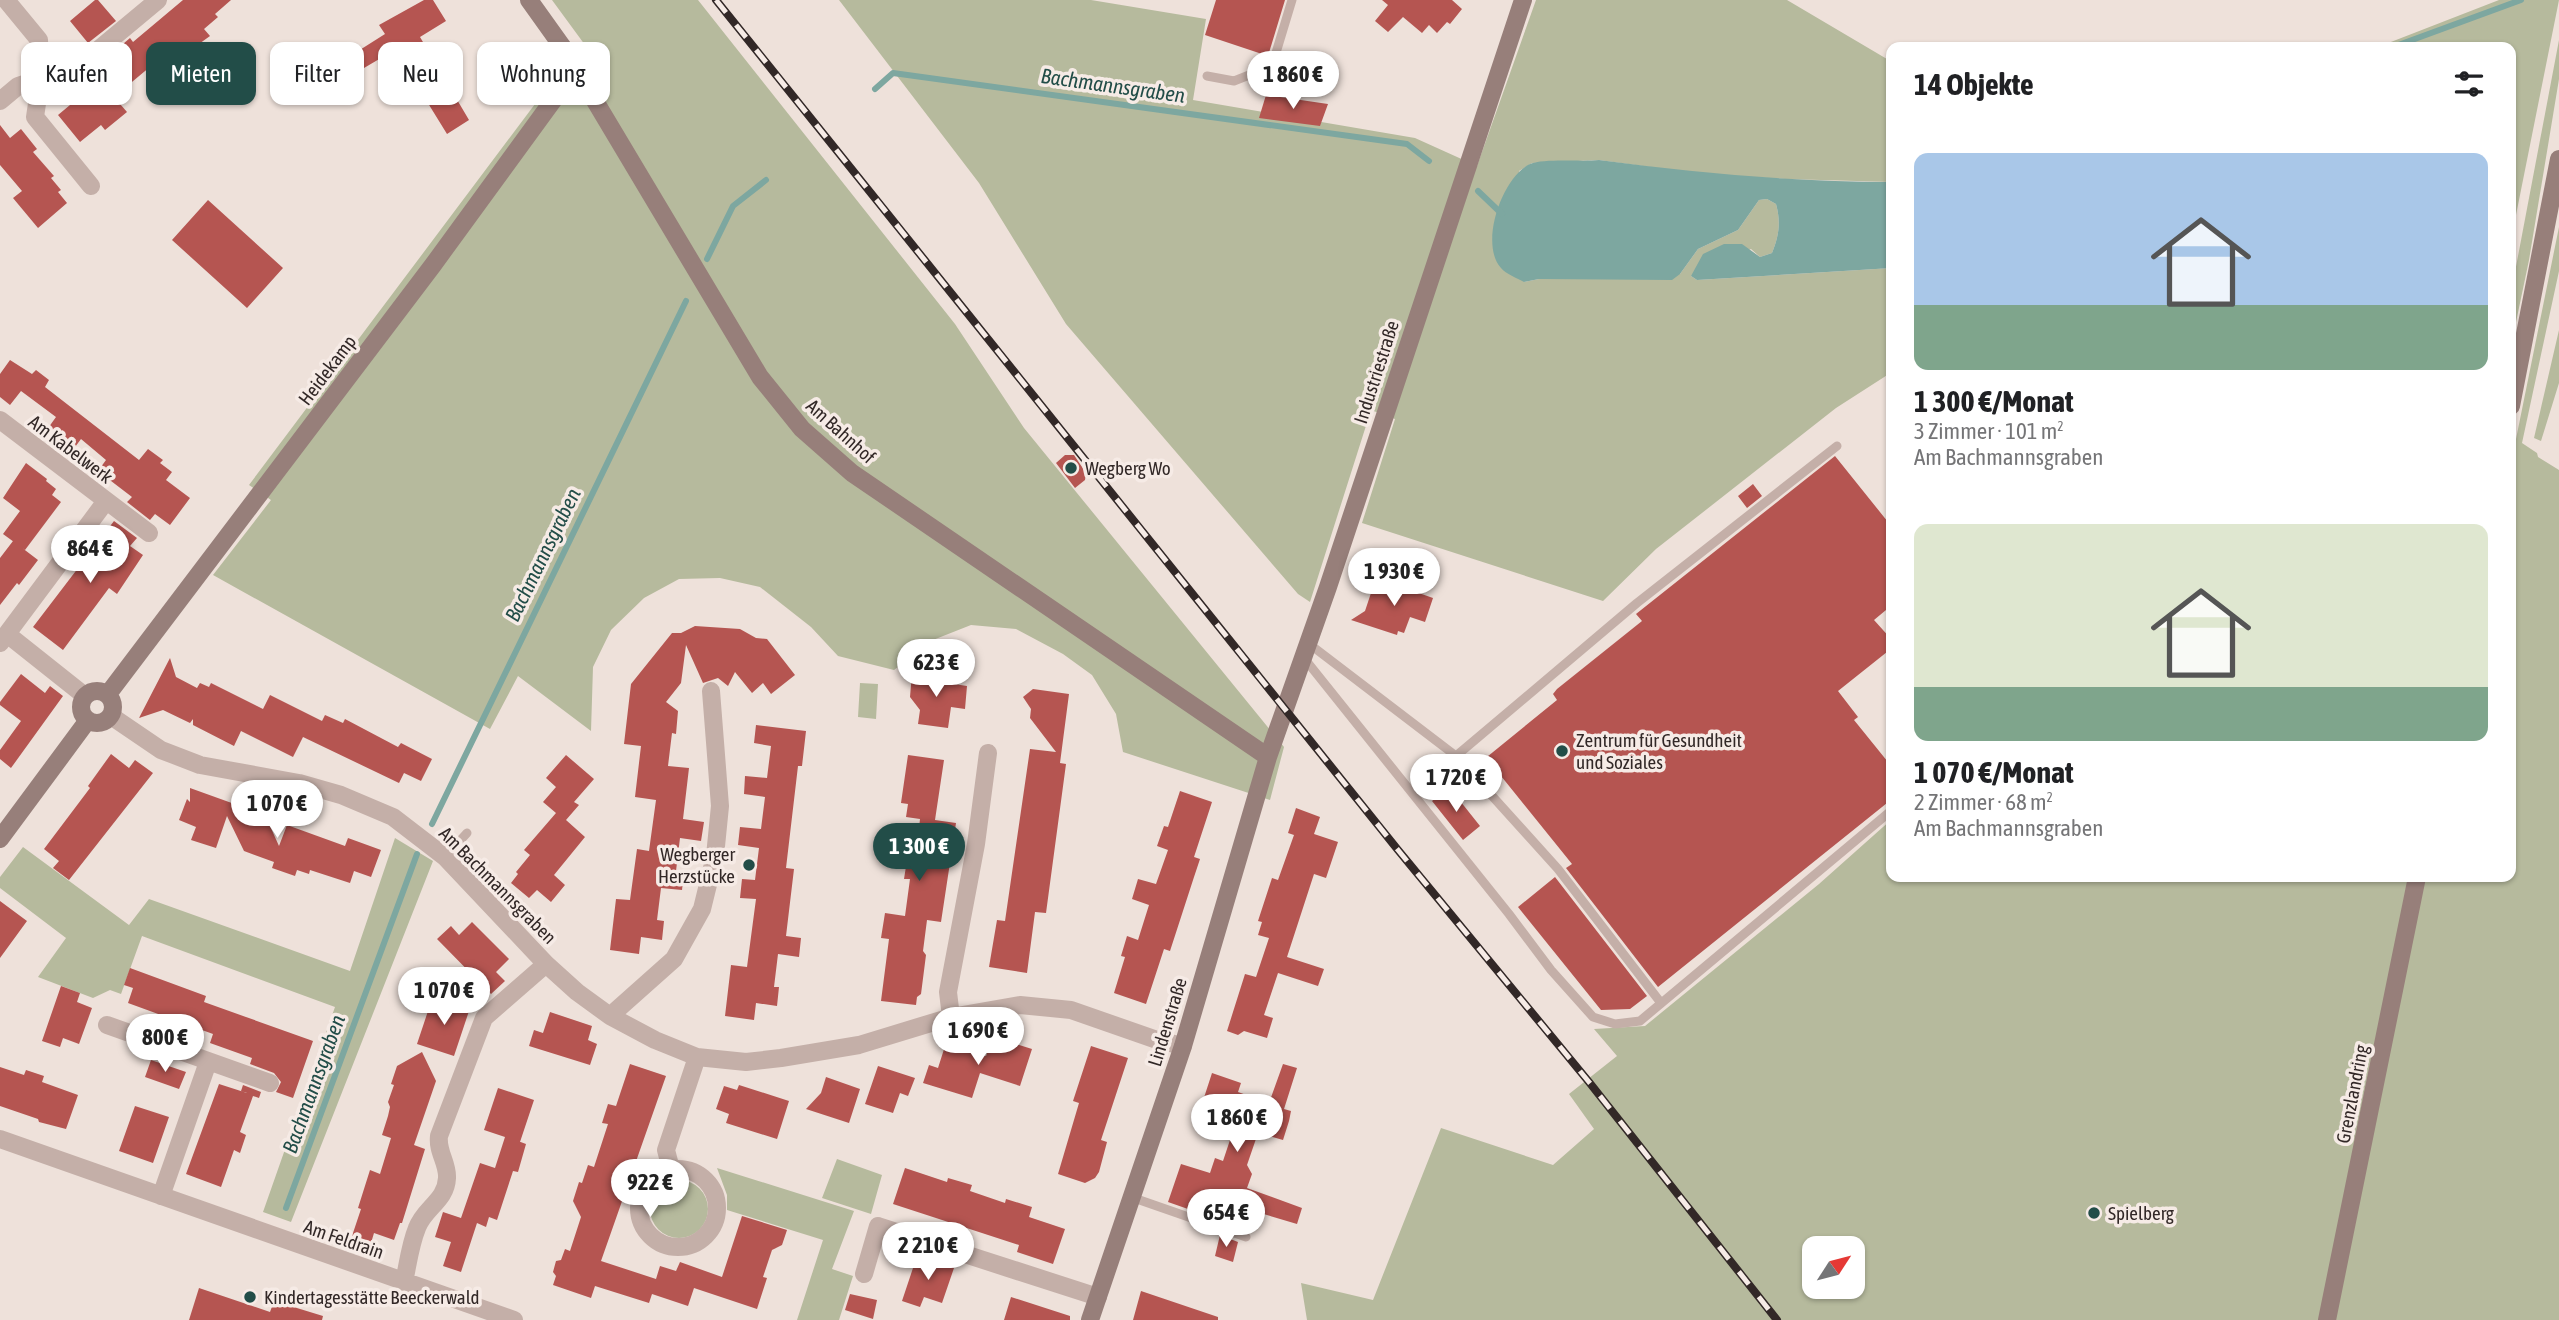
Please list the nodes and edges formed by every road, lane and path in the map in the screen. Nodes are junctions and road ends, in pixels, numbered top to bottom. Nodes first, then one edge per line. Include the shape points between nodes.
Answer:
1 (6, 0) edge
2 (158, 0) edge
3 (529, 0) edge
4 (1292, 0) edge
5 (1523, 0) edge
6 (39, 42) edge
7 (108, 42) edge
8 (558, 42) edge
9 (1207, 76) dead end
10 (21, 85) edge
11 (0, 101) edge
12 (37, 105) edge
13 (550, 105) edge
14 (598, 105) edge
15 (2559, 159) edge
16 (91, 186) dead end
17 (2516, 380) edge
18 (3, 430) edge
19 (1837, 446) dead end
20 (106, 502) junction
21 (149, 533) dead end
22 (3, 639) edge
23 (1305, 650) junction
24 (711, 691) dead end
25 (108, 694) junction
26 (85, 696) junction
27 (111, 716) junction
28 (88, 720) junction
29 (988, 752) dead end
30 (1456, 756) junction
31 (1268, 757) junction
32 (1886, 815) edge
33 (467, 834) dead end
34 (0, 839) edge
35 (445, 857) junction
36 (2416, 882) edge
37 (546, 964) junction
38 (1661, 1003) junction
39 (610, 1016) junction
40 (951, 1017) junction
41 (107, 1025) dead end
42 (1183, 1046) junction
43 (697, 1057) junction
44 (208, 1062) junction
45 (270, 1083) dead end
46 (0, 1139) edge
47 (671, 1169) junction
48 (162, 1196) junction
49 (1131, 1197) junction
50 (1246, 1237) dead end
51 (864, 1274) dead end
52 (404, 1282) junction
53 (1098, 1297) junction
54 (490, 1316) edge
55 (514, 1320) edge
56 (1090, 1320) edge
57 (2327, 1320) edge

1 - 6 street
2 - 7 street
3 - 8 street, Am Bahnhof
4 - 9 lane via 1272,66 1234,82
5 - 23 street, Industriestraße
10 - 11 street
12 - 16 street via 35,117
13 - 25 street, Heidekamp
14 - 31 street, Am Bahnhof via 760,377 802,429 852,472
15 - 17 street
18 - 20 street, Am Kabelwerk
19 - 30 lane via 1637,603
20 - 21 street, Am Kabelwerk
20 - 22 street, Am Kabelwerk
22 - 26 street, Am Kabelwerk
23 - 30 lane
23 - 31 street, Industriestraße
23 - 38 lane via 1551,970 1593,1017 1615,1024 1640,1021
24 - 39 street via 720,806 715,856 702,909 674,959
25 - 26 street via 94,690
25 - 27 street via 114,706
26 - 28 street via 81,710
27 - 28 street via 103,722
27 - 35 street, Am Bachmannsgraben via 161,750 200,765 341,795 393,817
28 - 34 street
29 - 40 street via 948,992
30 - 38 lane via 1558,869
31 - 42 street, Lindenstraße
32 - 38 lane
33 - 35 lane
35 - 37 street, Am Bachmannsgraben
36 - 57 street, Grenzlandring
37 - 39 street, Am Bachmannsgraben
37 - 52 street, Am Bachmannsgraben via 484,1018 439,1136 447,1178 443,1196 416,1228
39 - 43 street, Am Bachmannsgraben
40 - 42 street, Am Bachmannsgraben via 1020,1005 1072,1010
40 - 43 street, Am Bachmannsgraben via 859,1045 781,1058 746,1062
41 - 44 street
42 - 49 street, Lindenstraße
43 - 47 street via 666,1150
44 - 45 street
44 - 48 street
46 - 48 street, Am Feldrain
47 - 47 street via 699,1175 716,1199 718,1210 711,1231 694,1245 662,1244 641,1220 640,1198 645,1188
48 - 52 street, Am Feldrain
49 - 50 lane
49 - 53 street, Lindenstraße
51 - 53 street via 878,1226
52 - 54 street, Am Feldrain
53 - 56 street, Lindenstraße
54 - 55 street, Am Feldrain

